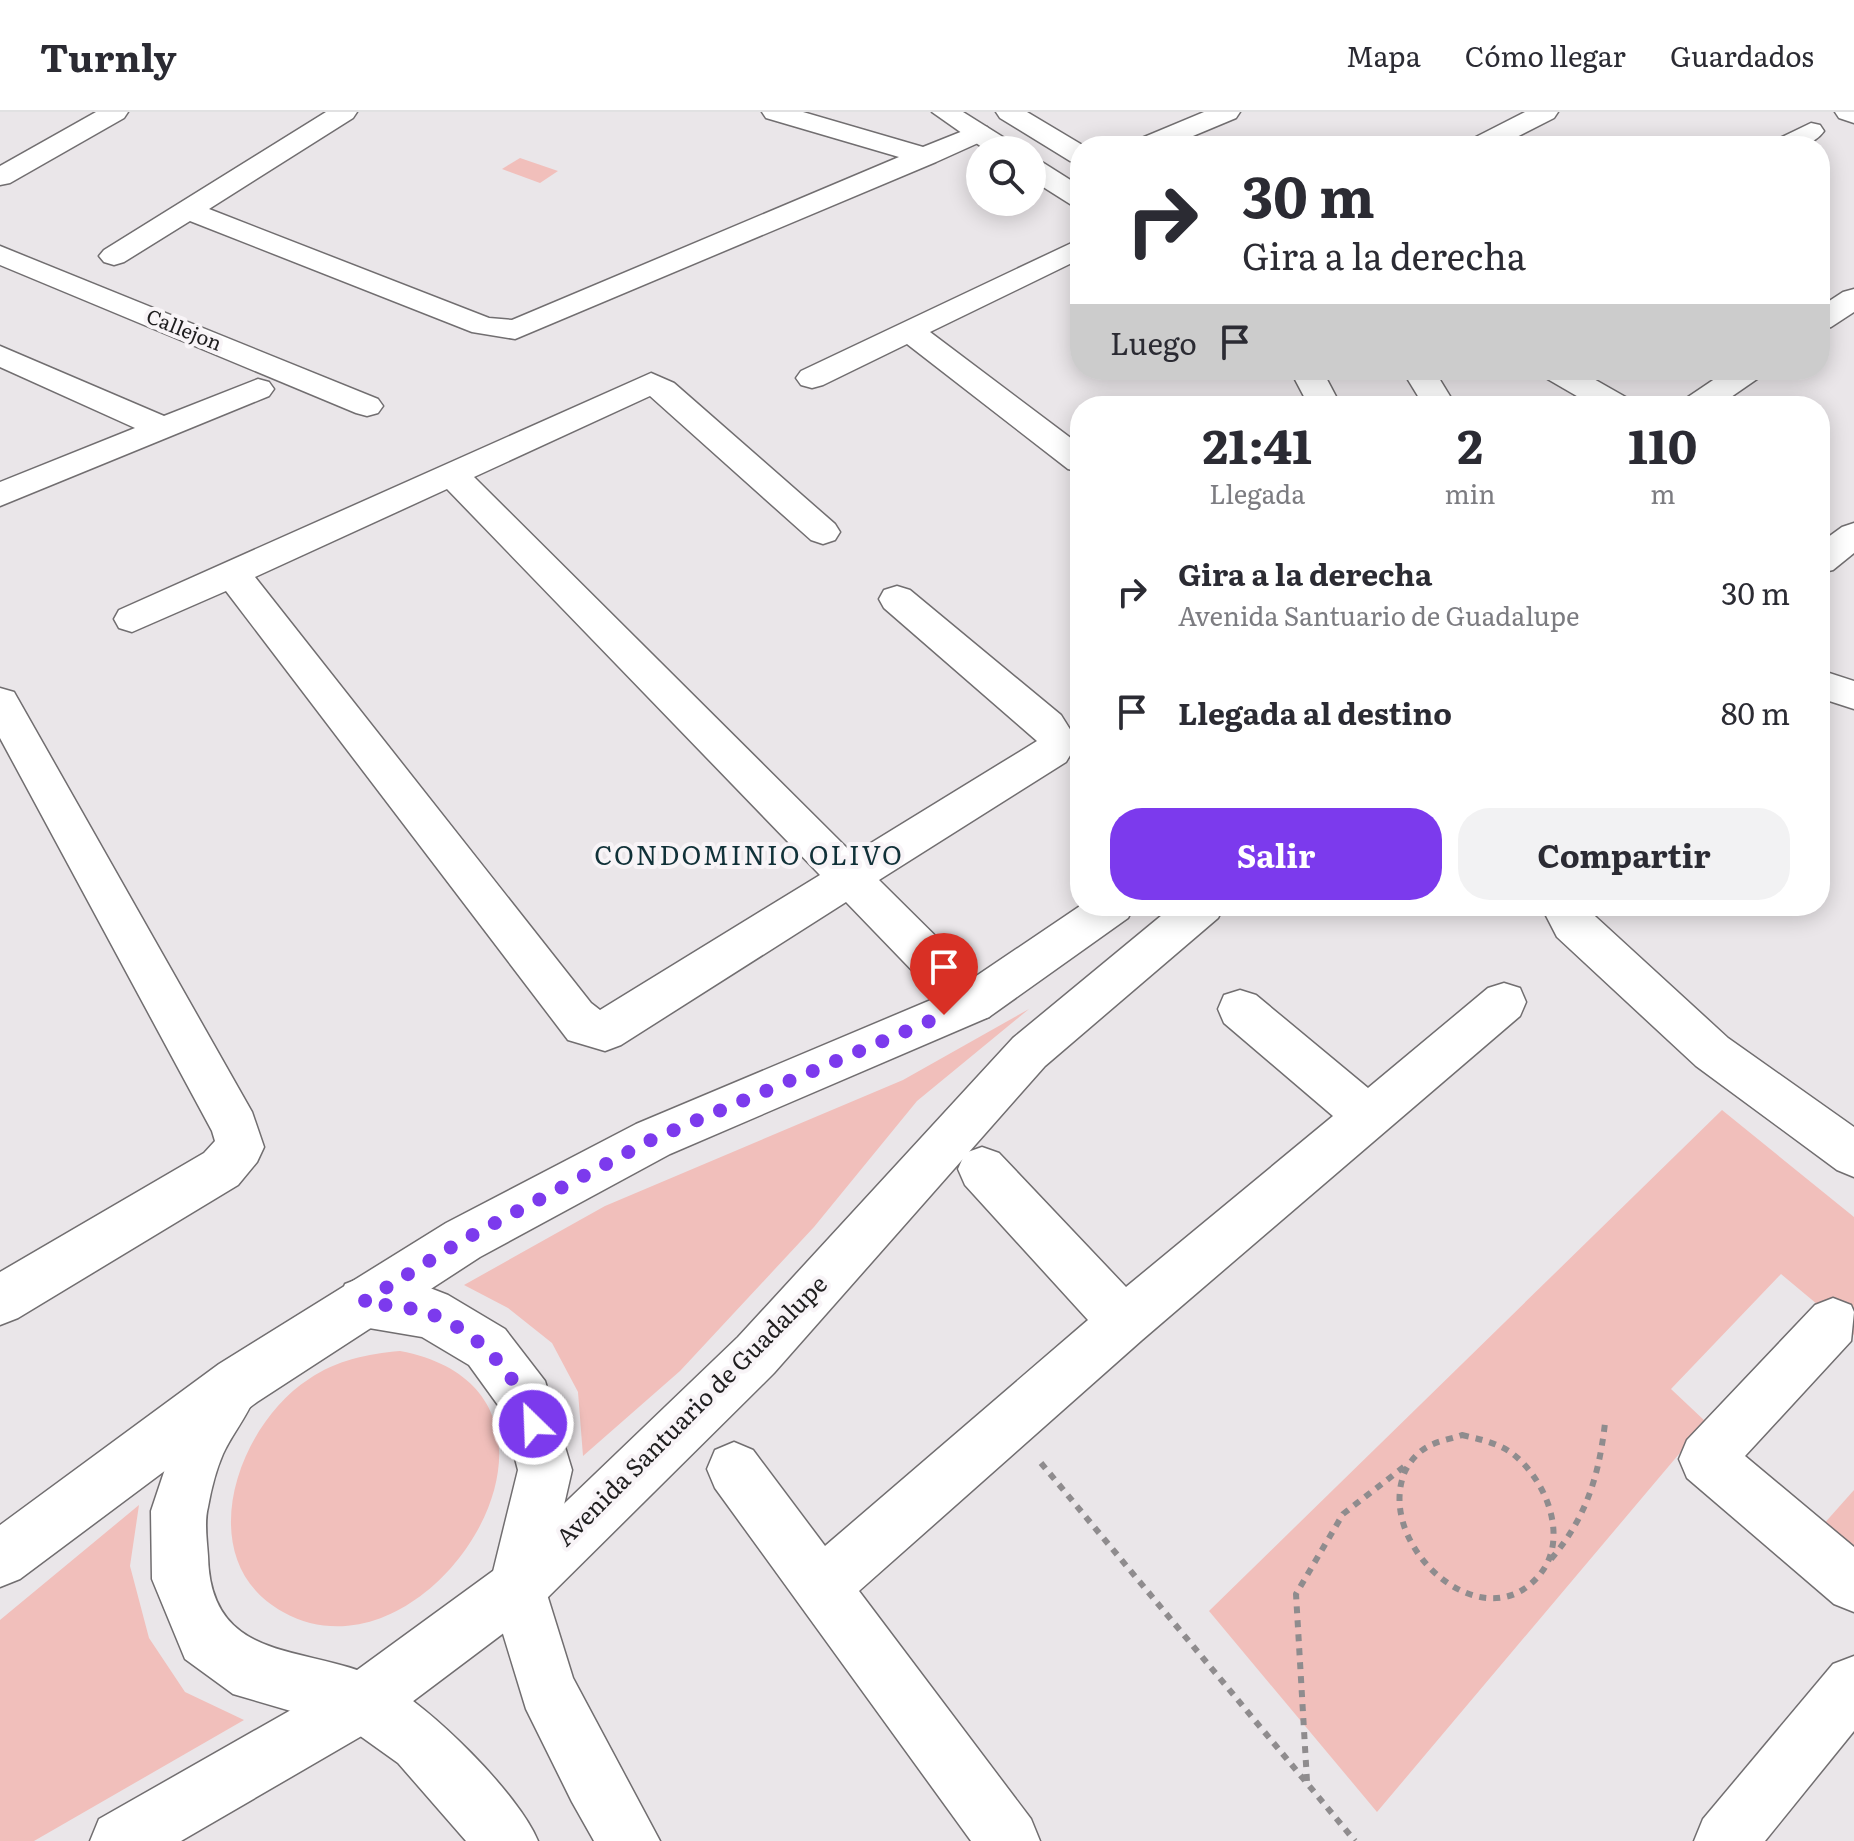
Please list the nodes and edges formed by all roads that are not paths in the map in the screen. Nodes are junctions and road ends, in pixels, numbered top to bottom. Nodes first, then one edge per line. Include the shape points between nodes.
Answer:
1 (115, 112) edge
2 (344, 112) edge
3 (775, 112) edge
4 (945, 112) edge
5 (1009, 112) edge
6 (1227, 112) edge
7 (1545, 112) edge
8 (1848, 112) edge
9 (1854, 115) edge
10 (1187, 118) edge
11 (1811, 131) dead end
12 (978, 133) junction
13 (983, 136) edge
14 (1161, 136) edge
15 (1498, 136) edge
16 (1802, 136) edge
17 (0, 147) edge
18 (1070, 149) edge
19 (934, 152) junction
20 (33, 159) junction
21 (0, 177) edge
22 (1046, 177) edge
23 (1070, 192) edge
24 (187, 210) junction
25 (1070, 253) edge
26 (0, 255) edge
27 (114, 256) dead end
28 (1854, 298) edge
29 (1830, 314) edge
30 (909, 331) junction
31 (0, 355) edge
32 (812, 378) dead end
33 (1572, 380) edge
34 (1734, 380) edge
35 (258, 389) dead end
36 (1600, 396) edge
37 (1711, 396) edge
38 (367, 406) dead end
39 (163, 428) junction
40 (1070, 453) edge
41 (452, 474) junction
42 (0, 495) edge
43 (823, 532) dead end
44 (1854, 535) edge
45 (1830, 553) edge
46 (232, 573) junction
47 (897, 599) dead end
48 (132, 619) dead end
49 (1830, 687) edge
50 (1854, 695) edge
51 (0, 702) edge
52 (851, 878) junction
53 (1099, 916) edge
54 (1191, 916) edge
55 (1568, 916) edge
56 (1504, 1002) dead end
57 (973, 1003) junction
58 (1240, 1009) dead end
59 (1368, 1117) junction
60 (1854, 1155) edge
61 (982, 1169) dead end
62 (0, 1300) edge
63 (363, 1302) junction
64 (1124, 1322) junction
65 (1833, 1323) dead end
66 (238, 1383) junction
67 (734, 1469) dead end
68 (0, 1559) edge
69 (1854, 1584) edge
70 (821, 1587) junction
71 (517, 1588) junction
72 (1854, 1685) edge
73 (363, 1702) junction
74 (121, 1841) edge
75 (507, 1841) edge
76 (629, 1841) edge
77 (1009, 1841) edge
78 (1725, 1841) edge

1 - 20 street
2 - 24 street
3 - 19 street
4 - 12 street
5 - 18 street
6 - 10 street
7 - 15 street
8 - 9 street
10 - 14 street
11 - 16 street
12 - 13 street
12 - 19 street
17 - 20 street
19 - 24 street via 515,330 483,326
20 - 21 street
22 - 23 street
24 - 27 street
25 - 30 street
26 - 38 street, Callejon
28 - 29 street
30 - 32 street
30 - 40 street
31 - 39 street
33 - 36 street
34 - 37 street
35 - 39 street
39 - 42 street
41 - 43 street via 651,383
41 - 46 street
41 - 52 street
44 - 45 street
46 - 48 street
46 - 52 street via 584,1026 605,1031
47 - 52 street via 1047,725 1058,742 1052,751
49 - 50 street
51 - 62 street via 235,1127 240,1147 221,1169
52 - 57 street
53 - 57 street
54 - 71 street, Avenida Santuario de Guadalupe via 1029,1052 756,1355
55 - 60 street via 1712,1052
56 - 59 street
57 - 63 street via 653,1139 463,1240
58 - 59 street
59 - 64 street
61 - 64 street
63 - 66 street
63 - 71 street via 430,1313 487,1347 526,1400 545,1470
64 - 70 street
65 - 69 street via 1706,1459
66 - 68 street
66 - 73 street via 199,1443 179,1511 180,1579 205,1639 254,1673
67 - 70 street
70 - 77 street
71 - 73 street, Avenida Santuario de Guadalupe
71 - 76 street via 547,1688
72 - 78 street
73 - 74 street, Avenida Santuario de Guadalupe
73 - 75 street via 419,1742

